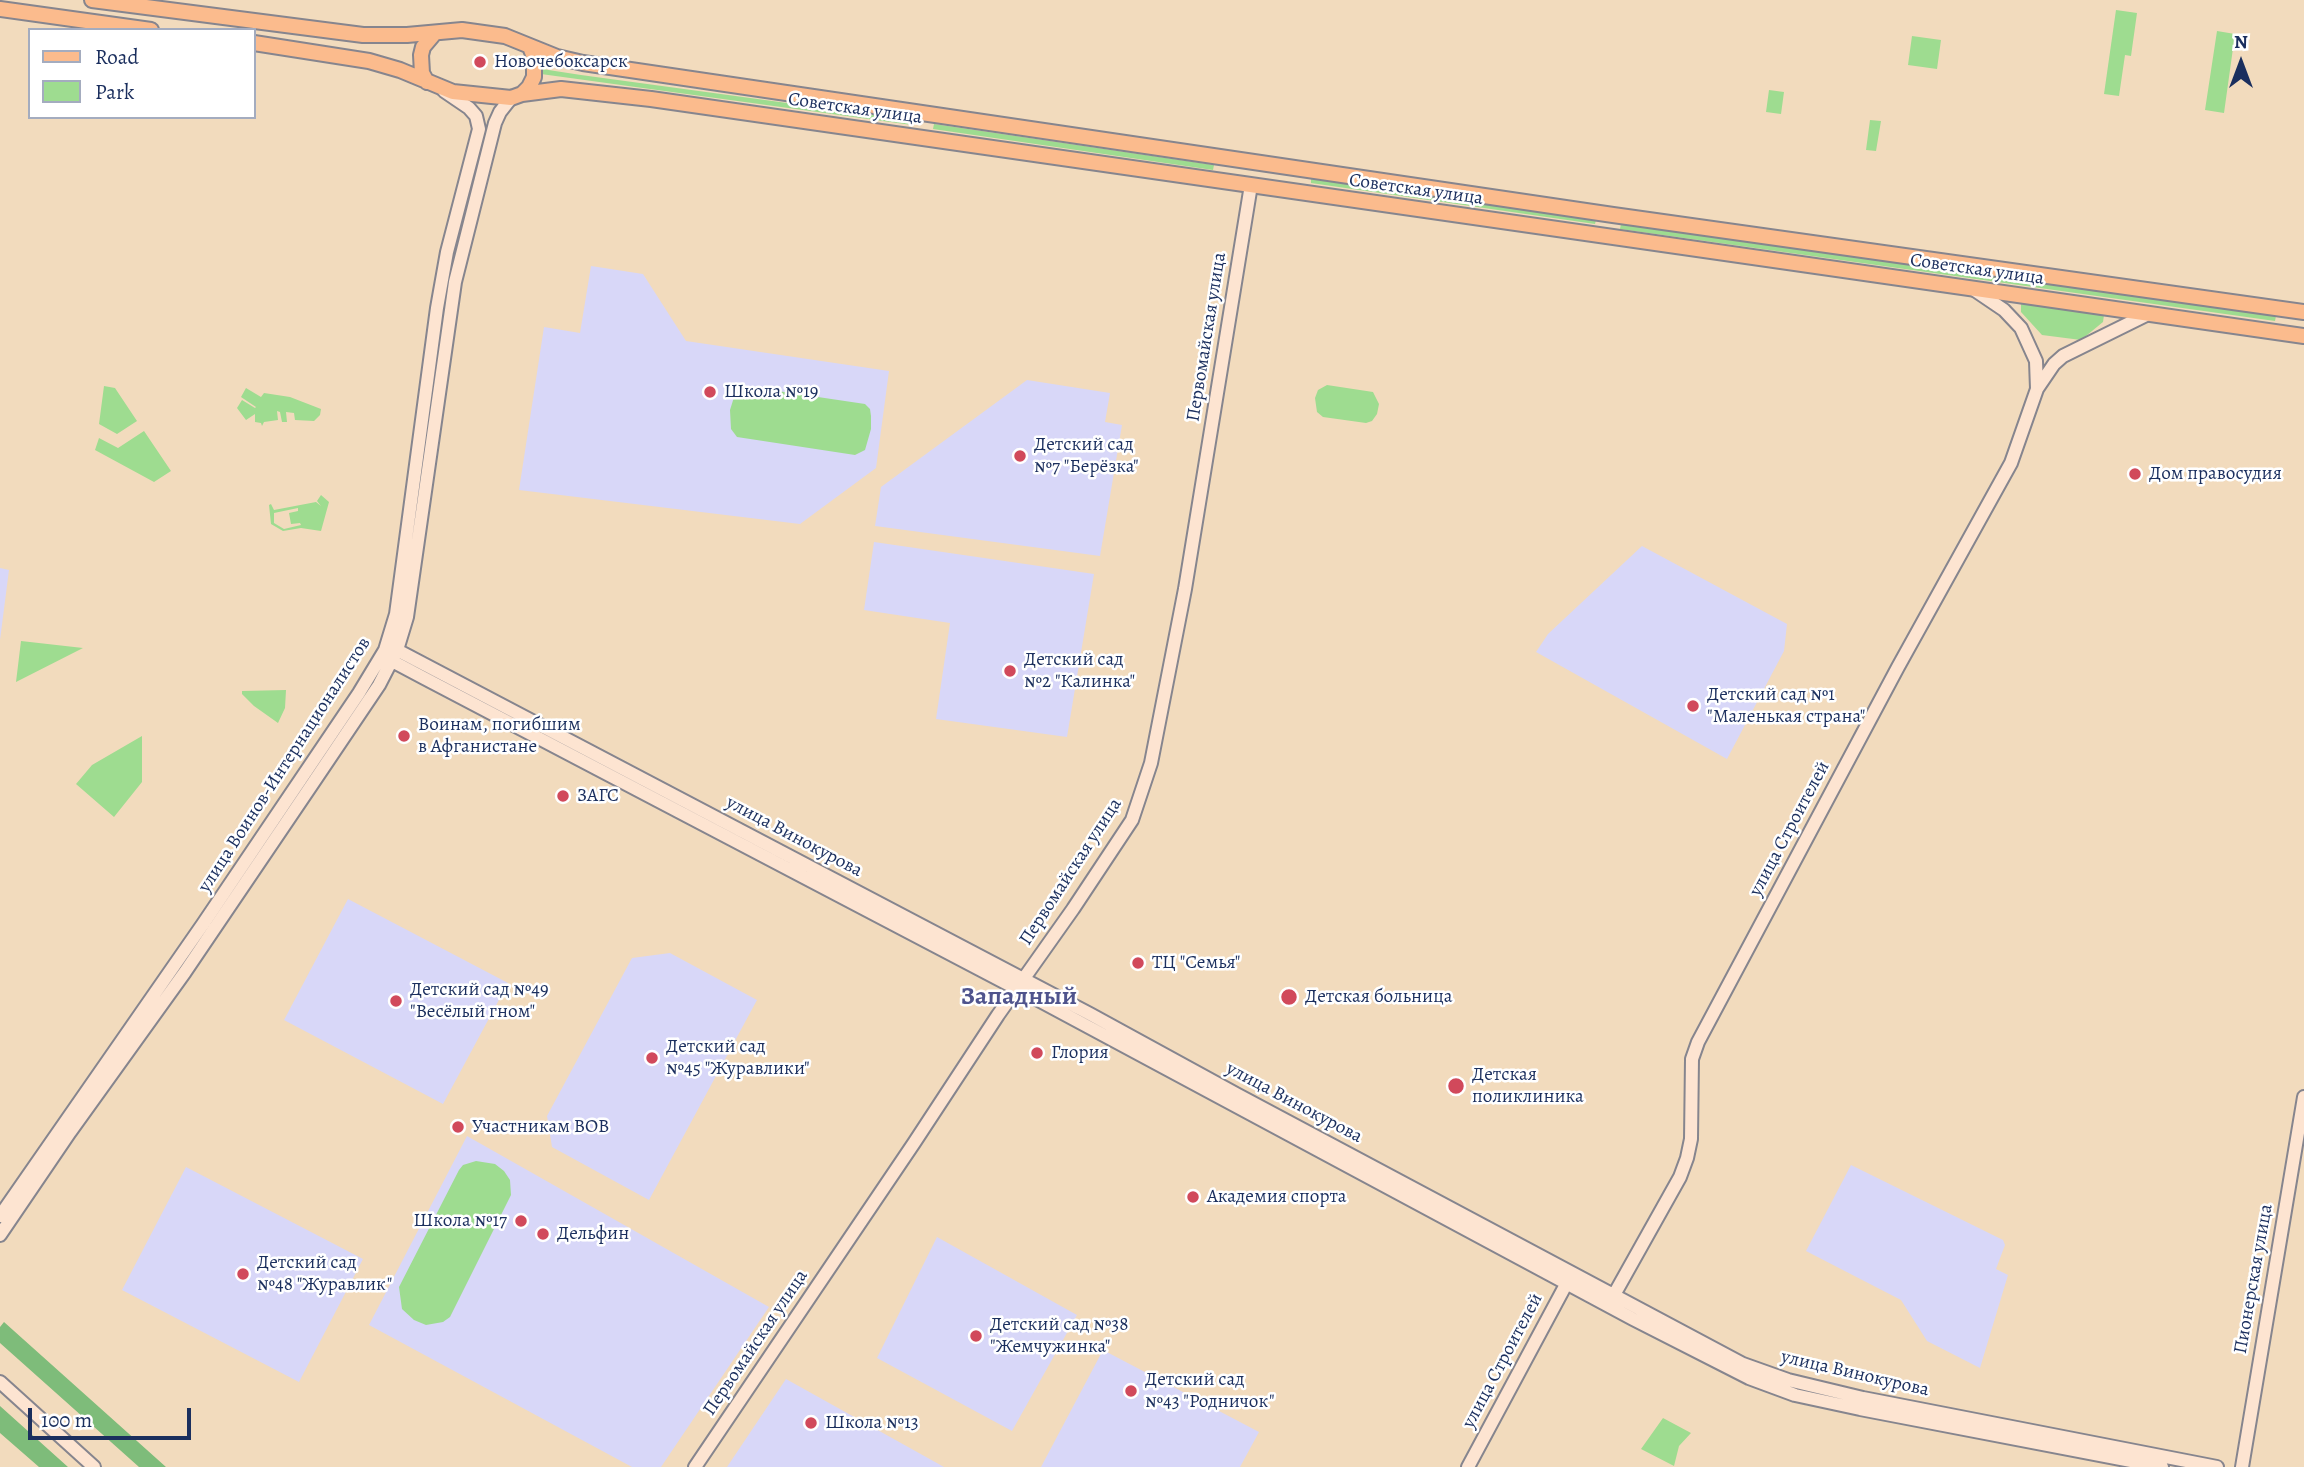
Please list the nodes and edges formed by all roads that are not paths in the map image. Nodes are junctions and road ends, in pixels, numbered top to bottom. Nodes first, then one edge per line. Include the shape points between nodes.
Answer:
1 (92, 0) edge
2 (0, 9) edge
3 (137, 28) edge
4 (433, 34) junction
5 (256, 43) edge
6 (530, 47) junction
7 (432, 84) junction
8 (516, 96) junction
9 (925, 114) junction
10 (921, 138) junction
11 (1255, 163) junction
12 (1251, 185) junction
13 (1613, 215) junction
14 (1610, 237) junction
15 (1973, 289) junction
16 (2298, 311) edge
17 (2148, 314) junction
18 (2297, 335) edge
19 (2037, 389) junction
20 (431, 398) junction
21 (391, 654) junction
22 (194, 948) junction
23 (1019, 984) junction
24 (2304, 1097) edge
25 (0, 1216) edge
26 (0, 1235) edge
27 (1569, 1278) junction
28 (1611, 1301) junction
29 (0, 1382) edge
30 (1976, 1426) junction
31 (94, 1467) edge
32 (695, 1467) edge
33 (1468, 1467) edge
34 (2162, 1467) edge
35 (2217, 1467) edge
36 (2242, 1467) edge

1 - 4 main road via 320,31
2 - 3 main road
4 - 6 main road, Советская улица via 463,30 505,36
4 - 7 main road via 421,55 422,73
5 - 7 main road via 369,61
6 - 8 main road via 534,77
6 - 9 main road, Советская улица via 583,63
7 - 8 main road, Советская улица via 453,92
7 - 20 main road, улица Воинов-Интернационалистов via 469,107 479,129 437,308
8 - 10 main road, Советская улица via 578,90
8 - 20 main road, улица Воинов-Интернационалистов via 495,123
9 - 10 main road
9 - 11 main road, Советская улица
10 - 12 main road, Советская улица
11 - 12 main road, Первомайская улица
11 - 13 main road, Советская улица
12 - 14 main road, Советская улица
12 - 23 main road, Первомайская улица via 1185,589 1151,763 1132,820
13 - 14 main road
13 - 16 main road, Советская улица
14 - 15 main road, Советская улица
15 - 17 main road, Советская улица
15 - 19 main road, улица Строителей via 2021,328 2036,361
16 - 18 main road
17 - 18 main road, Советская улица
17 - 19 main road, улица Строителей via 2063,356
19 - 28 main road, улица Строителей via 2011,463 1698,1042 1692,1059 1687,1158
20 - 21 main road, улица Воинов-Интернационалистов
21 - 22 main road, улица Воинов-Интернационалистов
21 - 23 main road, улица Винокурова
22 - 25 main road, улица Воинов-Интернационалистов
22 - 26 main road, улица Воинов-Интернационалистов
23 - 27 main road, улица Винокурова via 1090,1014
23 - 32 main road, Первомайская улица
24 - 36 main road, Пионерская улица
27 - 28 main road, улица Винокурова
27 - 33 main road, улица Строителей
28 - 30 main road, улица Винокурова via 1761,1371
29 - 31 main road
30 - 34 main road, улица Винокурова
30 - 35 main road, улица Винокурова

